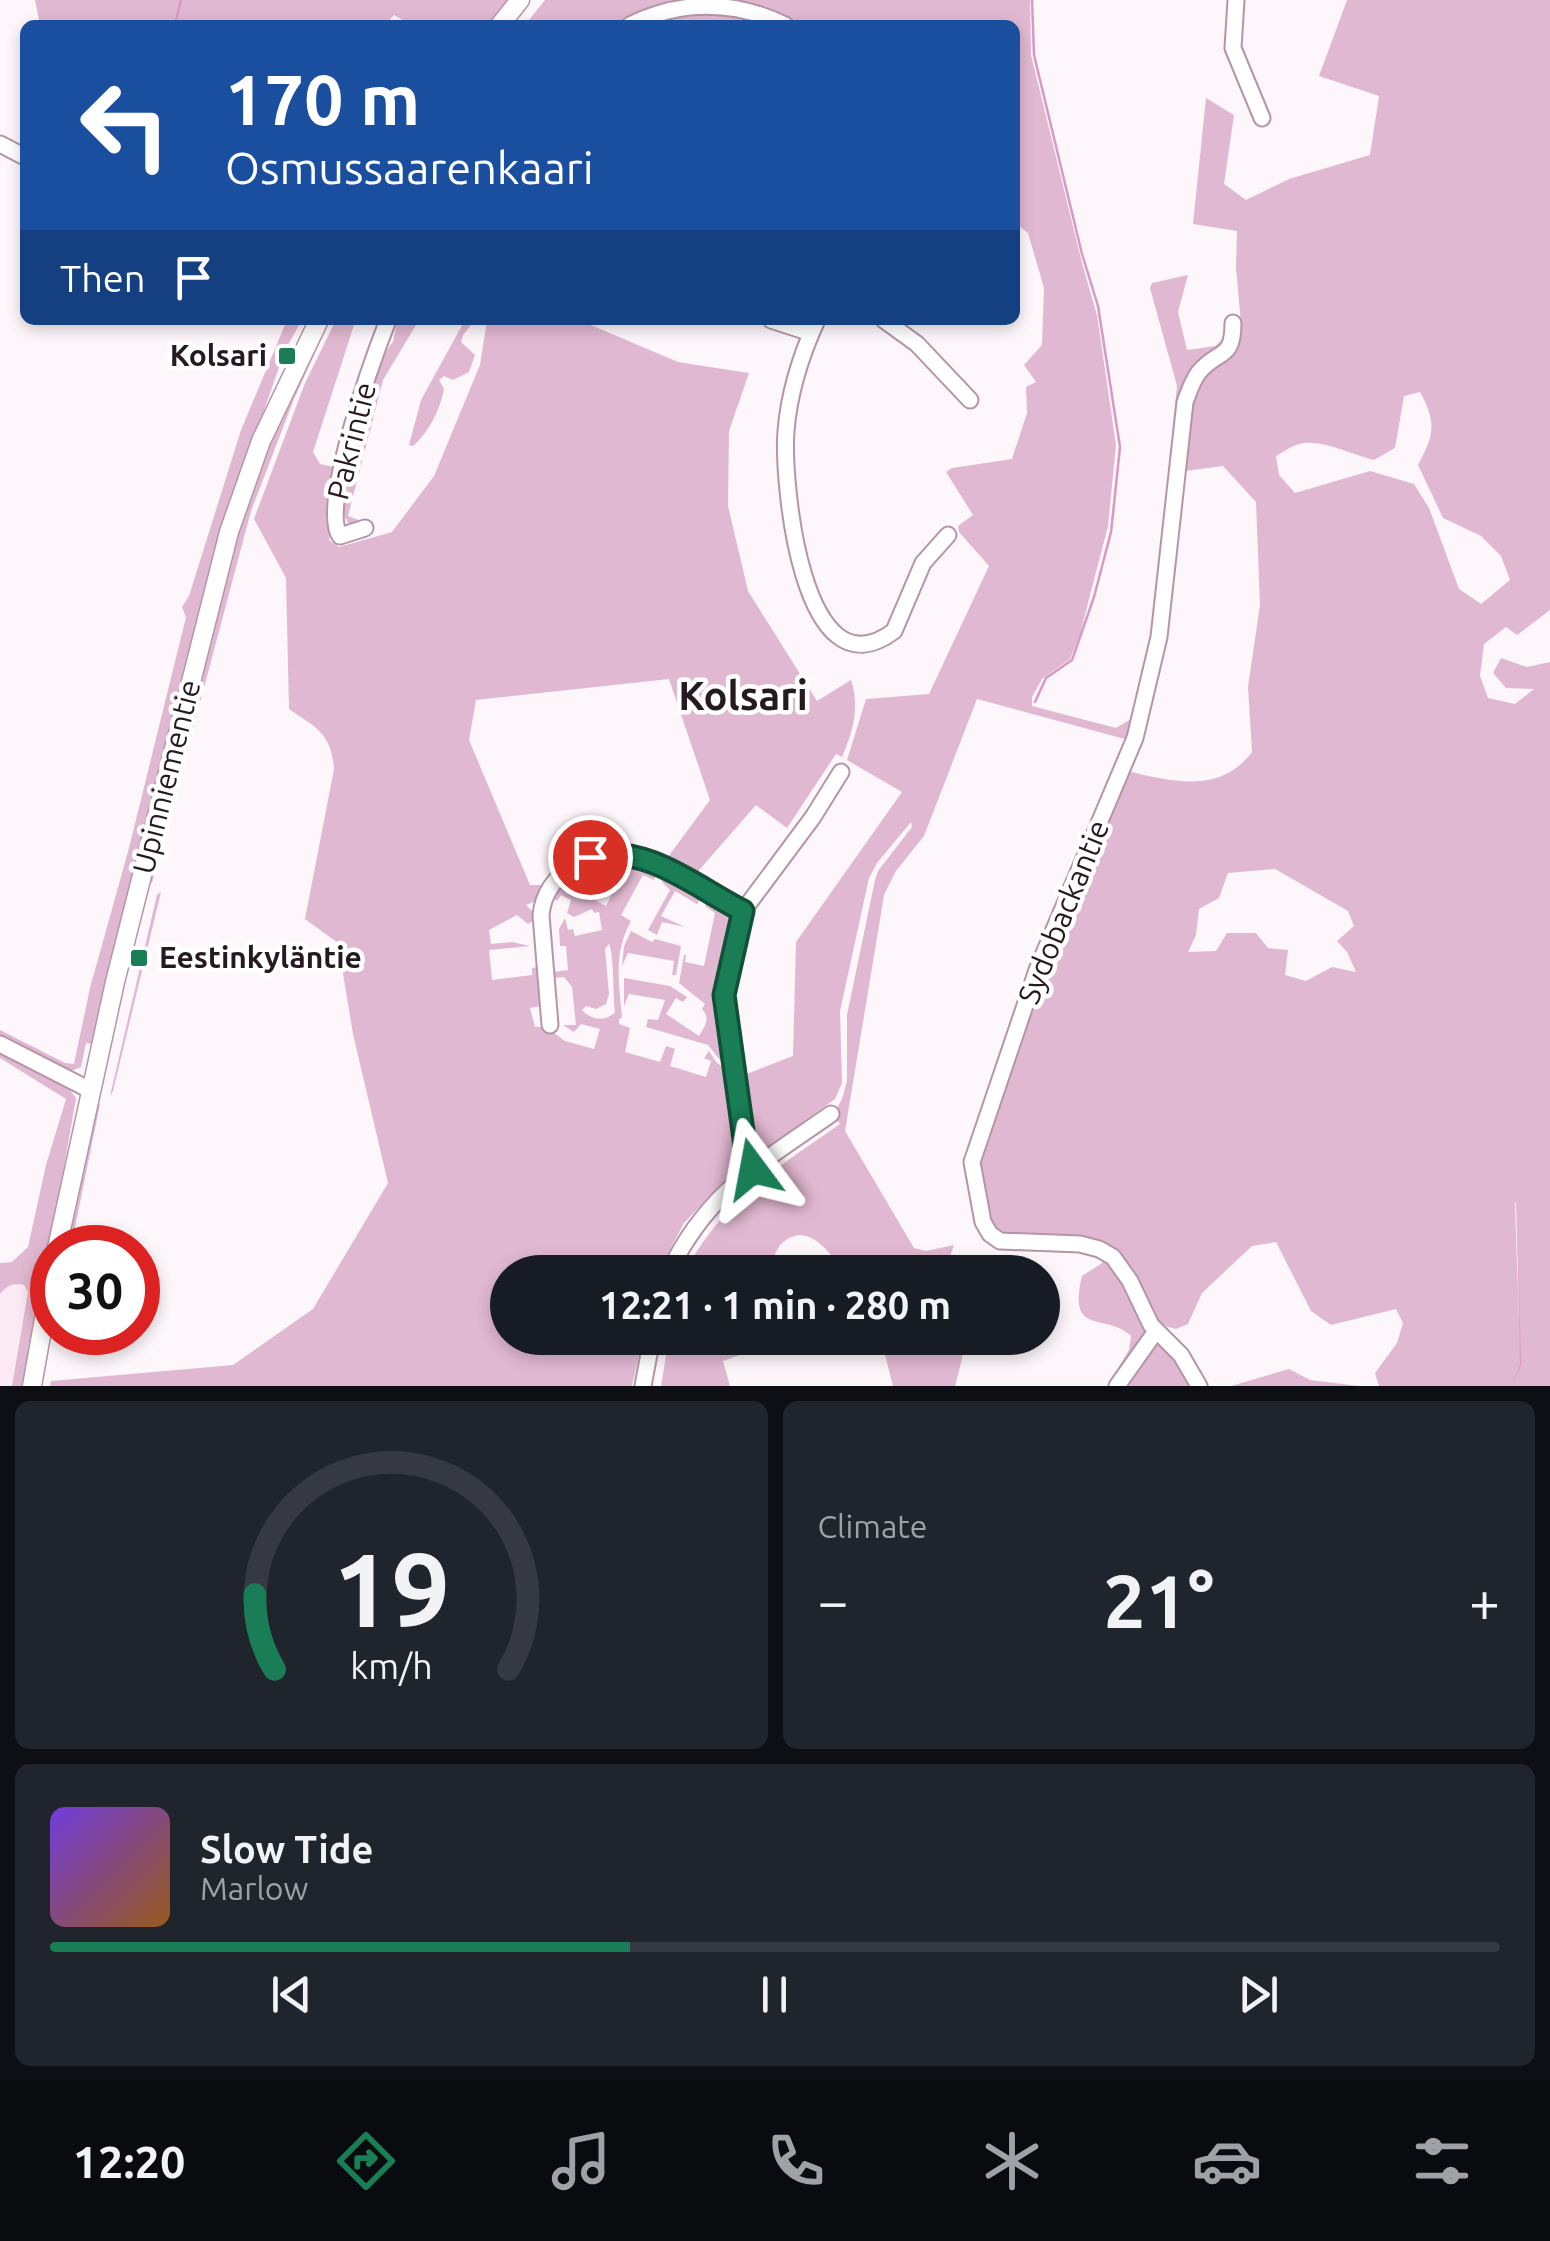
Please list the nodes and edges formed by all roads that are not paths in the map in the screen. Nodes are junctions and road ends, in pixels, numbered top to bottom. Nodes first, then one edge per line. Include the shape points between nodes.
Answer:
1 (520, 0) edge
2 (1236, 0) edge
3 (504, 20) edge
4 (640, 20) edge
5 (775, 20) edge
6 (1262, 118) dead end
7 (1233, 323) dead end
8 (317, 325) edge
9 (386, 325) edge
10 (891, 325) edge
11 (814, 326) edge
12 (970, 400) dead end
13 (365, 528) dead end
14 (948, 535) dead end
15 (841, 772) dead end
16 (743, 911) junction
17 (550, 1025) dead end
18 (0, 1044) edge
19 (90, 1090) junction
20 (831, 1114) dead end
21 (752, 1170) junction
22 (63, 1225) edge
23 (679, 1255) edge
24 (1156, 1330) junction
25 (38, 1355) edge
26 (649, 1355) edge
27 (32, 1386) edge
28 (643, 1386) edge
29 (1117, 1386) edge
30 (1199, 1386) edge

1 - 3 main road
2 - 6 street via 1233,48
4 - 5 street via 702,2
7 - 24 street, Sydobackantie via 1228,352 1199,373 1185,402 1160,637 1136,738 1037,970 972,1162 983,1222 994,1238 1100,1249 1123,1269
8 - 19 main road, Upinniementie via 261,441 230,532
9 - 13 street, Pakrintie via 335,501 340,536
10 - 12 street
11 - 14 street via 786,426 787,495 797,555 832,632 846,642 869,643 894,631 923,562
15 - 16 street
16 - 17 street via 649,860 609,852 577,863 543,900
16 - 21 street via 724,995
18 - 19 street
19 - 22 main road, Upinniementie
20 - 21 street
21 - 23 street via 698,1221
24 - 29 street
24 - 30 street, Sydobackantie
25 - 27 main road
26 - 28 street

